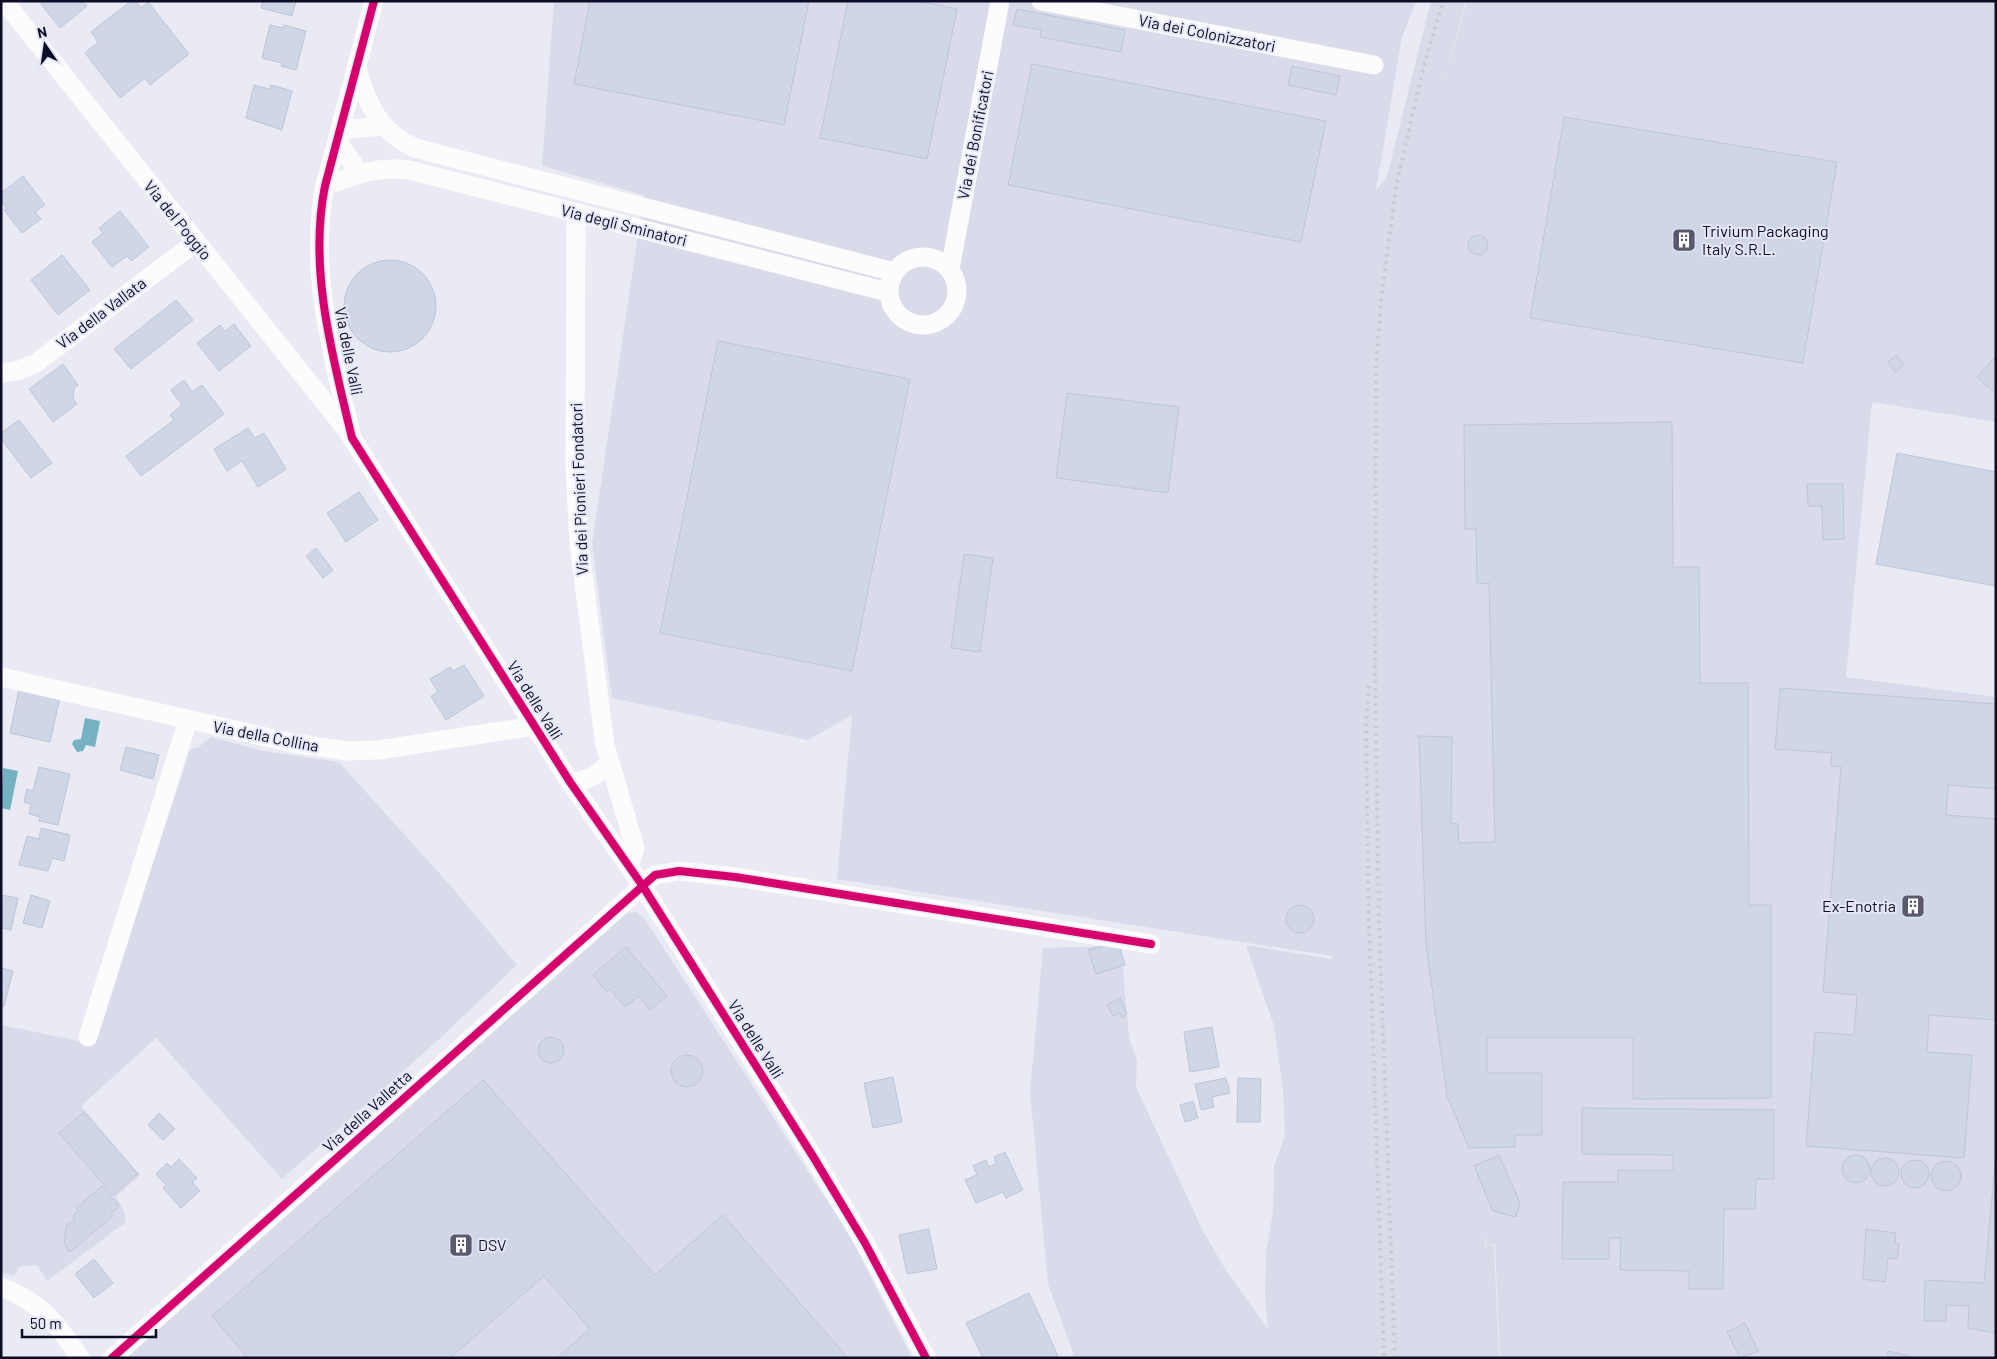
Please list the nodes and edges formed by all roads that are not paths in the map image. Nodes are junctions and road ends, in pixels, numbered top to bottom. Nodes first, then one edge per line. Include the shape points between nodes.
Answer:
1 (4, 1) edge
2 (374, 1) edge
3 (1000, 1) edge
4 (1041, 1) edge
5 (1374, 65) dead end
6 (357, 68) junction
7 (382, 126) junction
8 (339, 136) junction
9 (359, 173) junction
10 (326, 186) junction
11 (576, 212) junction
12 (196, 242) junction
13 (950, 269) junction
14 (894, 272) junction
15 (888, 292) junction
16 (1, 374) edge
17 (352, 438) junction
18 (1, 677) edge
19 (188, 720) junction
20 (534, 726) junction
21 (608, 763) junction
22 (570, 782) junction
23 (628, 866) junction
24 (642, 885) junction
25 (1150, 944) dead end
26 (88, 1037) dead end
27 (1, 1287) edge
28 (80, 1358) edge
29 (112, 1358) edge
30 (926, 1358) edge

1 - 12 street, Via del Poggio
2 - 6 street, Via delle Valli
3 - 13 street, Via dei Bonificatori
4 - 5 street, Via dei Colonizzatori
6 - 7 street, Via degli Sminatori via 366,99
6 - 8 street, Via delle Valli
7 - 8 street
7 - 14 street, Via degli Sminatori via 400,141 421,150
8 - 9 street
8 - 10 street, Via delle Valli
9 - 10 street, Via degli Sminatori
9 - 11 street, Via degli Sminatori via 383,168 408,170
10 - 17 street, Via delle Valli via 321,216 323,282 334,358
11 - 15 street, Via degli Sminatori
11 - 21 street, Via dei Pionieri Fondatori via 577,520
12 - 16 street, Via della Vallata via 36,363
12 - 17 street, Via del Poggio
13 - 14 street via 932,258 921,257 901,264
13 - 15 street via 956,280 956,303 949,314 934,324 917,326 905,322 890,304
14 - 15 street
17 - 20 street, Via delle Valli
18 - 19 street, Via della Collina
19 - 20 street, Via della Collina via 292,743 348,751 379,750
19 - 26 street
20 - 22 street, Via delle Valli
21 - 22 street via 590,779
21 - 23 street, Via dei Pionieri Fondatori via 635,848
22 - 23 street, Via delle Valli
23 - 24 street, Via delle Valli
24 - 25 street, Via della Valletta via 655,875 697,872
24 - 29 street, Via della Valletta
24 - 30 street, Via delle Valli via 841,1202
27 - 28 street via 26,1296 46,1314

